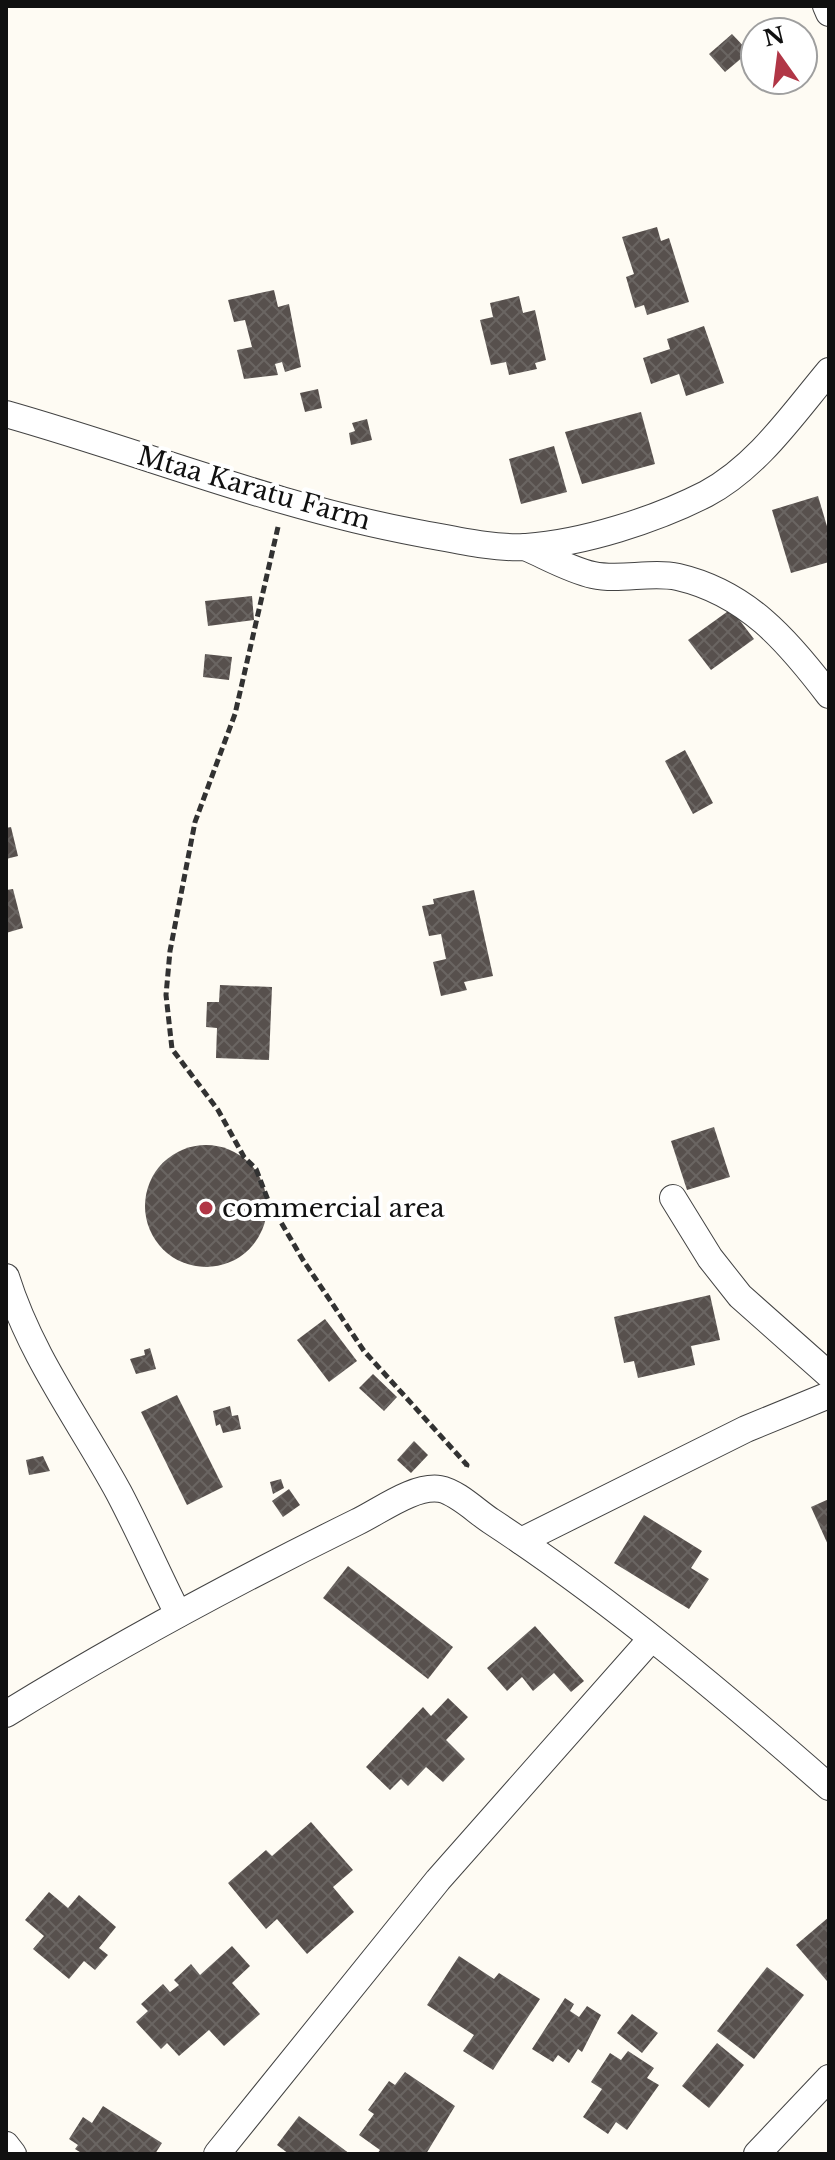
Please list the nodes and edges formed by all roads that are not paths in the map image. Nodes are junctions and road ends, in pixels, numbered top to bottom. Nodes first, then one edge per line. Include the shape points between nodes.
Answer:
1 (826, 6) edge
2 (829, 13) edge
3 (829, 371) edge
4 (6, 412) edge
5 (525, 547) junction
6 (829, 695) edge
7 (673, 1198) dead end
8 (6, 1277) edge
9 (829, 1375) edge
10 (829, 1395) edge
11 (521, 1541) junction
12 (178, 1614) junction
13 (651, 1639) junction
14 (6, 1714) edge
15 (829, 1787) edge
16 (829, 2078) edge
17 (6, 2145) edge
18 (13, 2154) edge
19 (217, 2154) edge
20 (757, 2154) edge

1 - 2 street
3 - 5 street, Mtaa Karatu Farm via 762,451 707,494 598,535
4 - 5 street, Mtaa Karatu Farm via 284,503 417,533
5 - 6 street via 593,575 676,577 723,591 790,644
7 - 9 street via 740,1296
8 - 12 street via 50,1379 118,1491
10 - 11 street via 746,1429
11 - 12 street via 442,1489 423,1490
11 - 13 street
12 - 14 street
13 - 15 street
13 - 19 street via 438,1880
16 - 20 street
17 - 18 street

